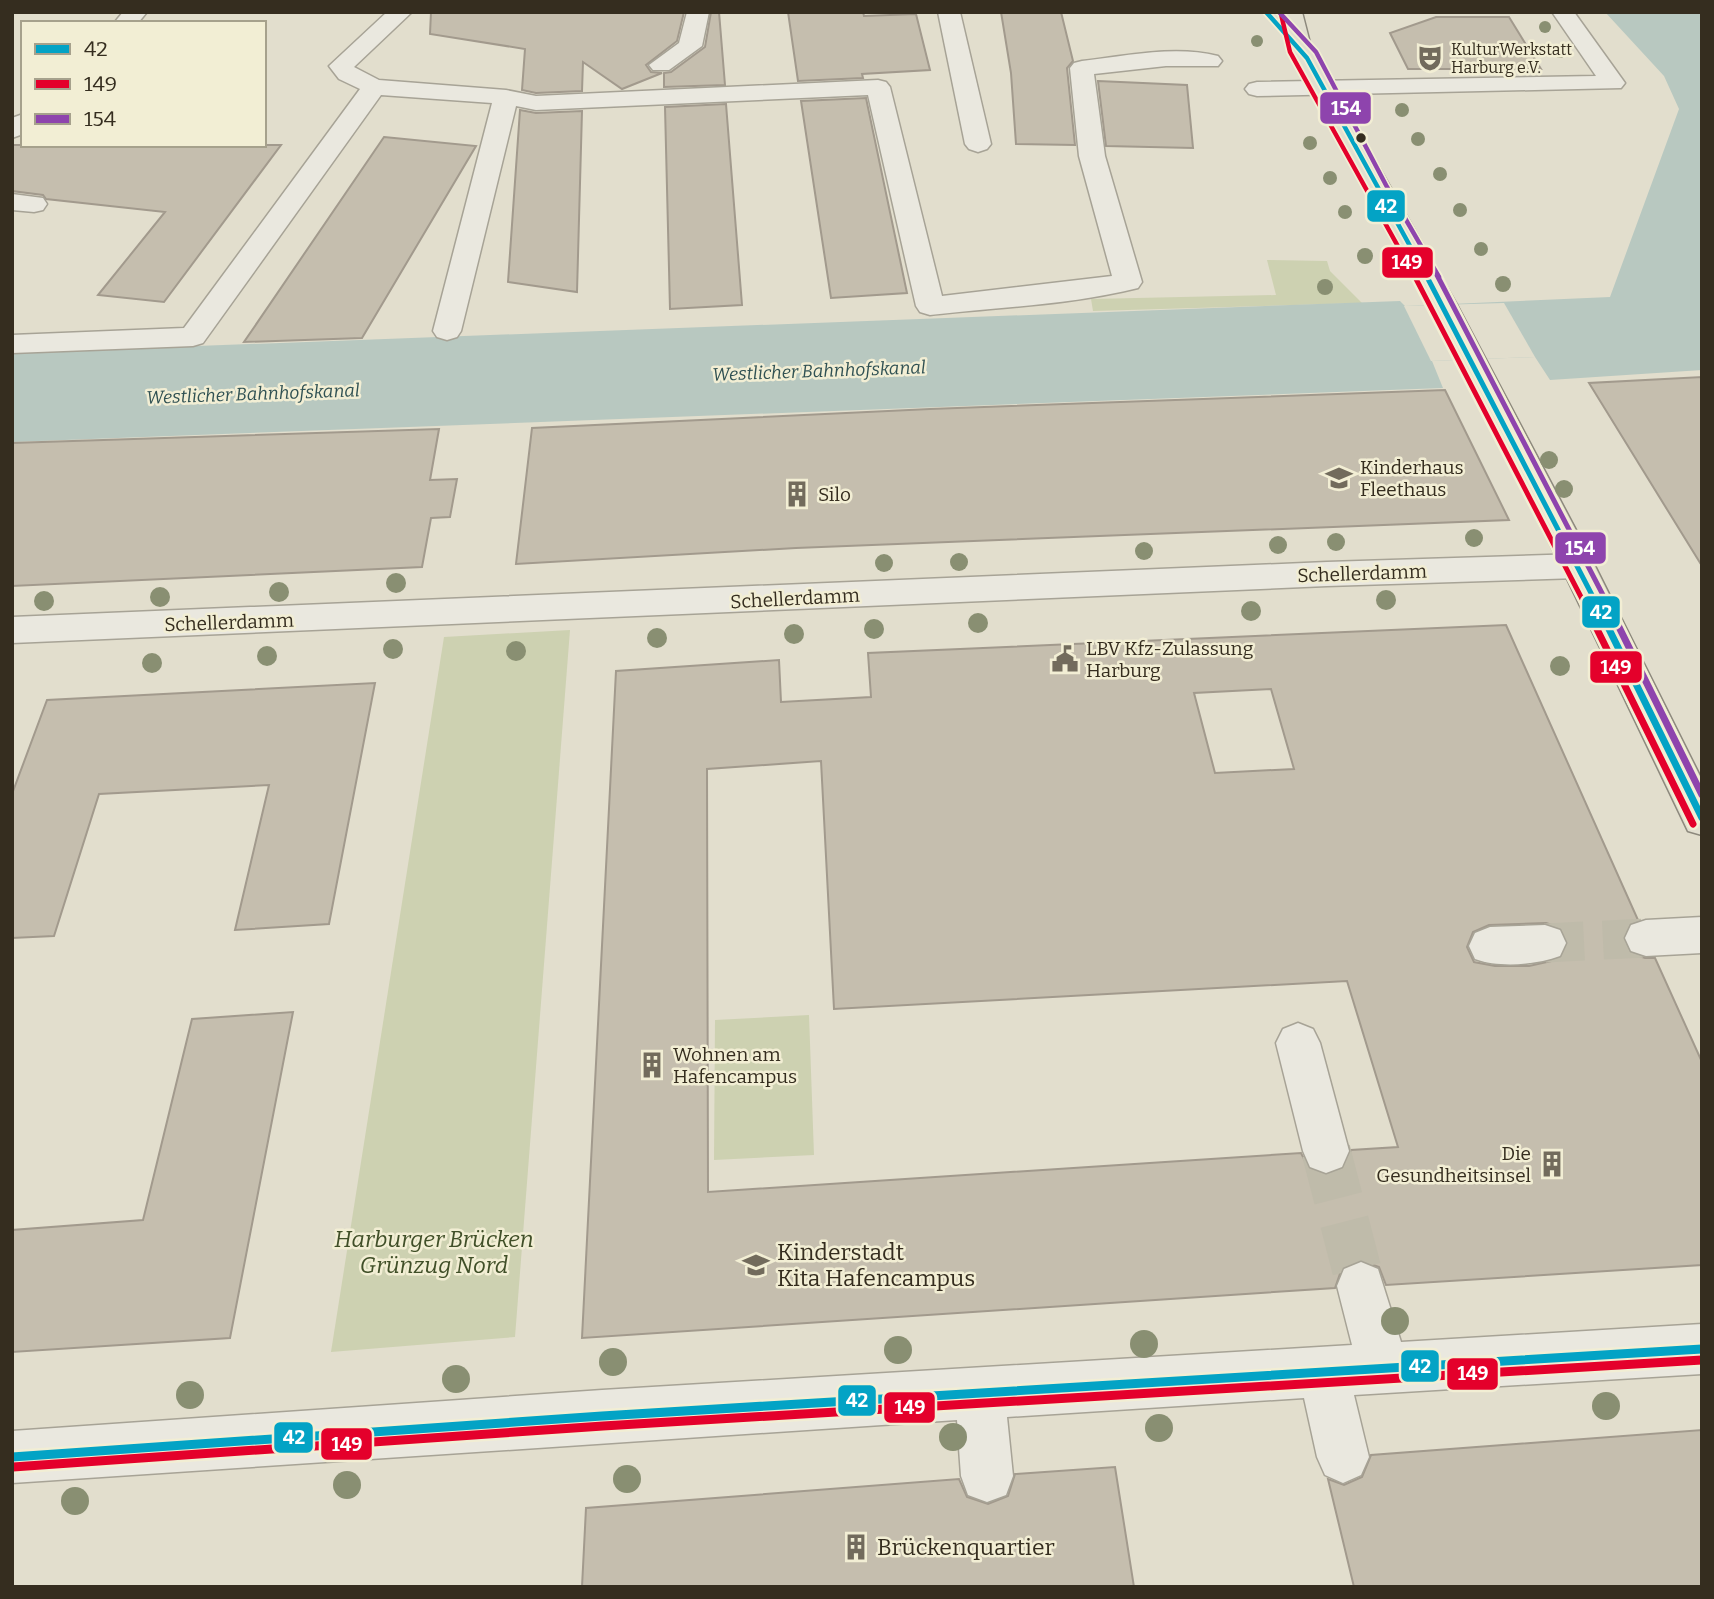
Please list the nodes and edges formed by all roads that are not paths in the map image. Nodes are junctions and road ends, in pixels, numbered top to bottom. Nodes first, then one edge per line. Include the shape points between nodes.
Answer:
1 (401, 12) edge
2 (698, 12) edge
3 (949, 12) edge
4 (1266, 12) edge
5 (1291, 12) edge
6 (1563, 12) edge
7 (1299, 47) junction
8 (1210, 61) dead end
9 (661, 65) dead end
10 (374, 87) junction
11 (1323, 87) junction
12 (1257, 89) dead end
13 (506, 97) junction
14 (978, 144) dead end
15 (447, 331) dead end
16 (12, 344) edge
17 (1578, 566) junction
18 (12, 630) edge
19 (1702, 819) edge
20 (1702, 935) edge
21 (1646, 938) tunnel mouth
22 (1545, 943) tunnel mouth
23 (1490, 946) dead end
24 (1298, 1043) dead end
25 (1326, 1151) tunnel mouth
26 (1361, 1286) tunnel mouth
27 (1702, 1349) edge
28 (1383, 1369) junction
29 (1324, 1373) junction
30 (980, 1394) junction
31 (12, 1457) edge
32 (1343, 1457) dead end
33 (988, 1476) dead end

1 - 10 street via 341,66 347,74
2 - 9 street via 690,46
3 - 14 street
4 - 7 main road
5 - 7 main road
6 - 11 street via 1613,83
7 - 11 main road
8 - 13 street via 1082,68 1092,156 1128,282 930,306 878,86 614,101 536,103
10 - 13 street
10 - 16 street via 193,337
11 - 12 street
11 - 17 main road
13 - 15 street
17 - 18 street, Schellerdamm
17 - 19 main road
20 - 21 street
22 - 23 street
24 - 25 street
26 - 28 street
27 - 28 street
28 - 29 street
29 - 30 street
29 - 32 street
30 - 31 street
30 - 33 street

